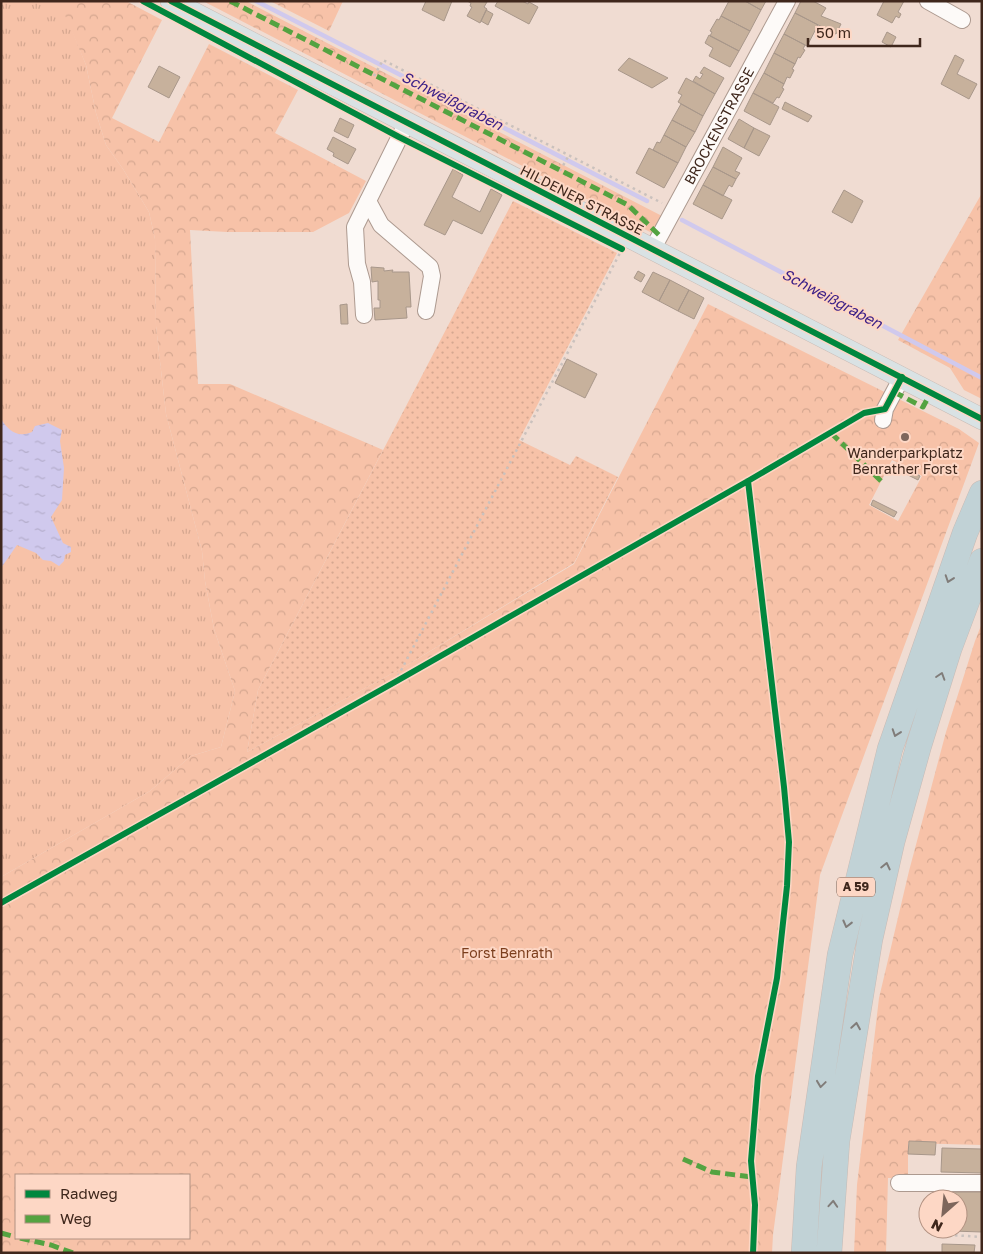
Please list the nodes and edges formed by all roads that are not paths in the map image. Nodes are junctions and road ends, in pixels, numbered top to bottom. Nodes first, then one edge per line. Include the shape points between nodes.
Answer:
1 (171, 1) edge
2 (787, 1) edge
3 (928, 1) edge
4 (962, 20) dead end
5 (406, 124) junction
6 (368, 201) junction
7 (652, 250) junction
8 (426, 311) dead end
9 (364, 315) dead end
10 (902, 377) junction
11 (982, 418) edge
12 (883, 420) dead end
13 (982, 493) edge
14 (982, 561) edge
15 (899, 1183) dead end
16 (982, 1183) edge
17 (804, 1253) edge
18 (829, 1253) edge

1 - 5 main road, HILDENER STRASSE
2 - 7 street, BROCKENSTRASSE
3 - 4 street
5 - 6 street
5 - 7 main road, HILDENER STRASSE
6 - 8 street via 381,224 430,267 432,276
6 - 9 street via 355,228 356,264 362,282
7 - 10 main road, HILDENER STRASSE
10 - 11 main road, HILDENER STRASSE
10 - 12 street via 885,409
13 -> 17 highway, A 59 via 890,749 840,954 809,1167
18 -> 14 highway, A 59 via 837,1141 870,939 919,745 949,649
15 - 16 street

